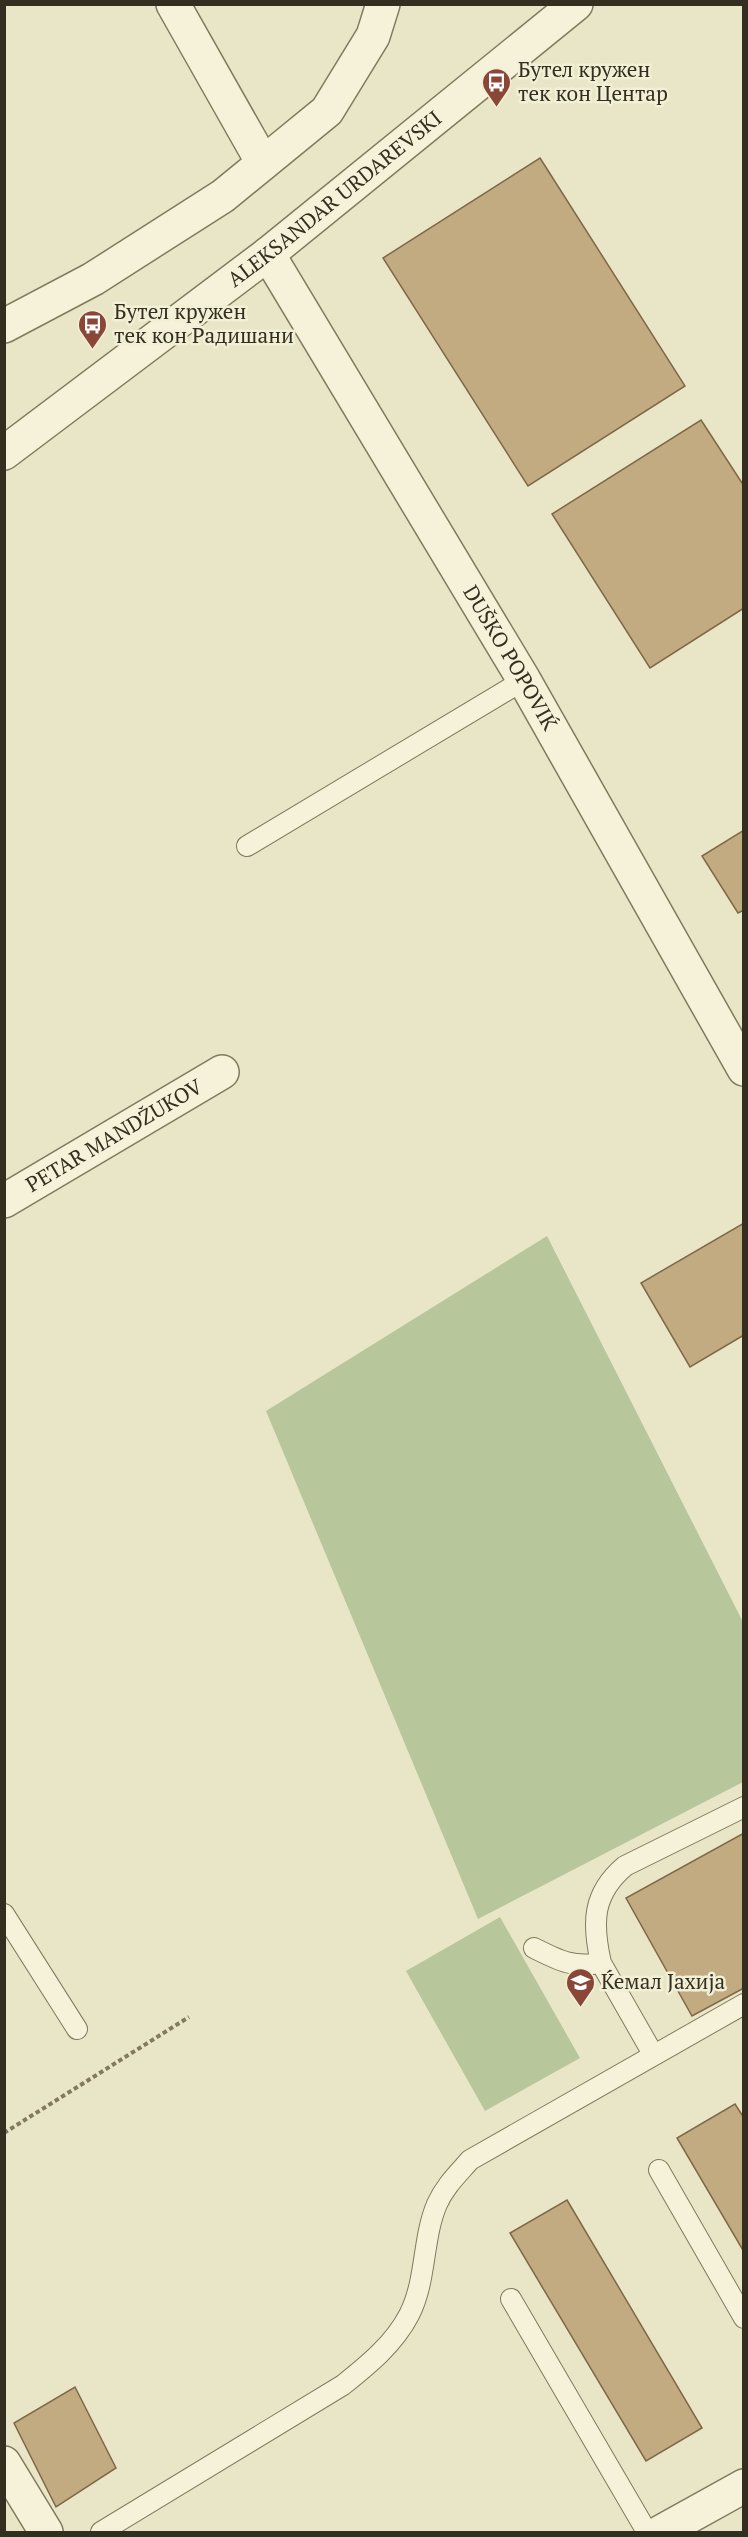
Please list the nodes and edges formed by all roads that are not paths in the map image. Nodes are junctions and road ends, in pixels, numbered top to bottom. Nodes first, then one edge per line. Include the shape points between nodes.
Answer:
1 (173, 4) edge
2 (383, 4) edge
3 (576, 4) edge
4 (263, 163) junction
5 (268, 254) junction
6 (4, 326) edge
7 (4, 453) edge
8 (524, 680) junction
9 (247, 846) dead end
10 (744, 1069) edge
11 (222, 1072) dead end
12 (4, 1201) edge
13 (744, 1807) edge
14 (4, 1914) edge
15 (534, 1948) dead end
16 (601, 1963) junction
17 (744, 2004) edge
18 (77, 2029) dead end
19 (653, 2054) junction
20 (659, 2170) dead end
21 (511, 2299) dead end
22 (744, 2318) edge
23 (4, 2463) edge
24 (744, 2486) edge
25 (46, 2532) edge
26 (101, 2532) edge
27 (647, 2532) edge
28 (661, 2532) edge

1 - 4 street
2 - 4 street via 373,36 327,111
3 - 5 street, ALEKSANDAR URDAREVSKI
4 - 6 street via 223,196 93,279
5 - 7 street, ALEKSANDAR URDAREVSKI
5 - 8 street, DUŠKO POPOVIḰ
8 - 9 lane
8 - 10 street, DUŠKO POPOVIḰ
11 - 12 street, PETAR MANDŽUKOV
13 - 16 lane via 625,1866 611,1878 600,1897 595,1918
14 - 18 lane
15 - 16 lane via 561,1962 583,1966
16 - 19 lane
17 - 19 lane
19 - 26 lane via 470,2160 448,2184 430,2226 420,2285 409,2315 369,2365 343,2385
20 - 22 lane
21 - 27 lane
23 - 25 street
24 - 28 street

